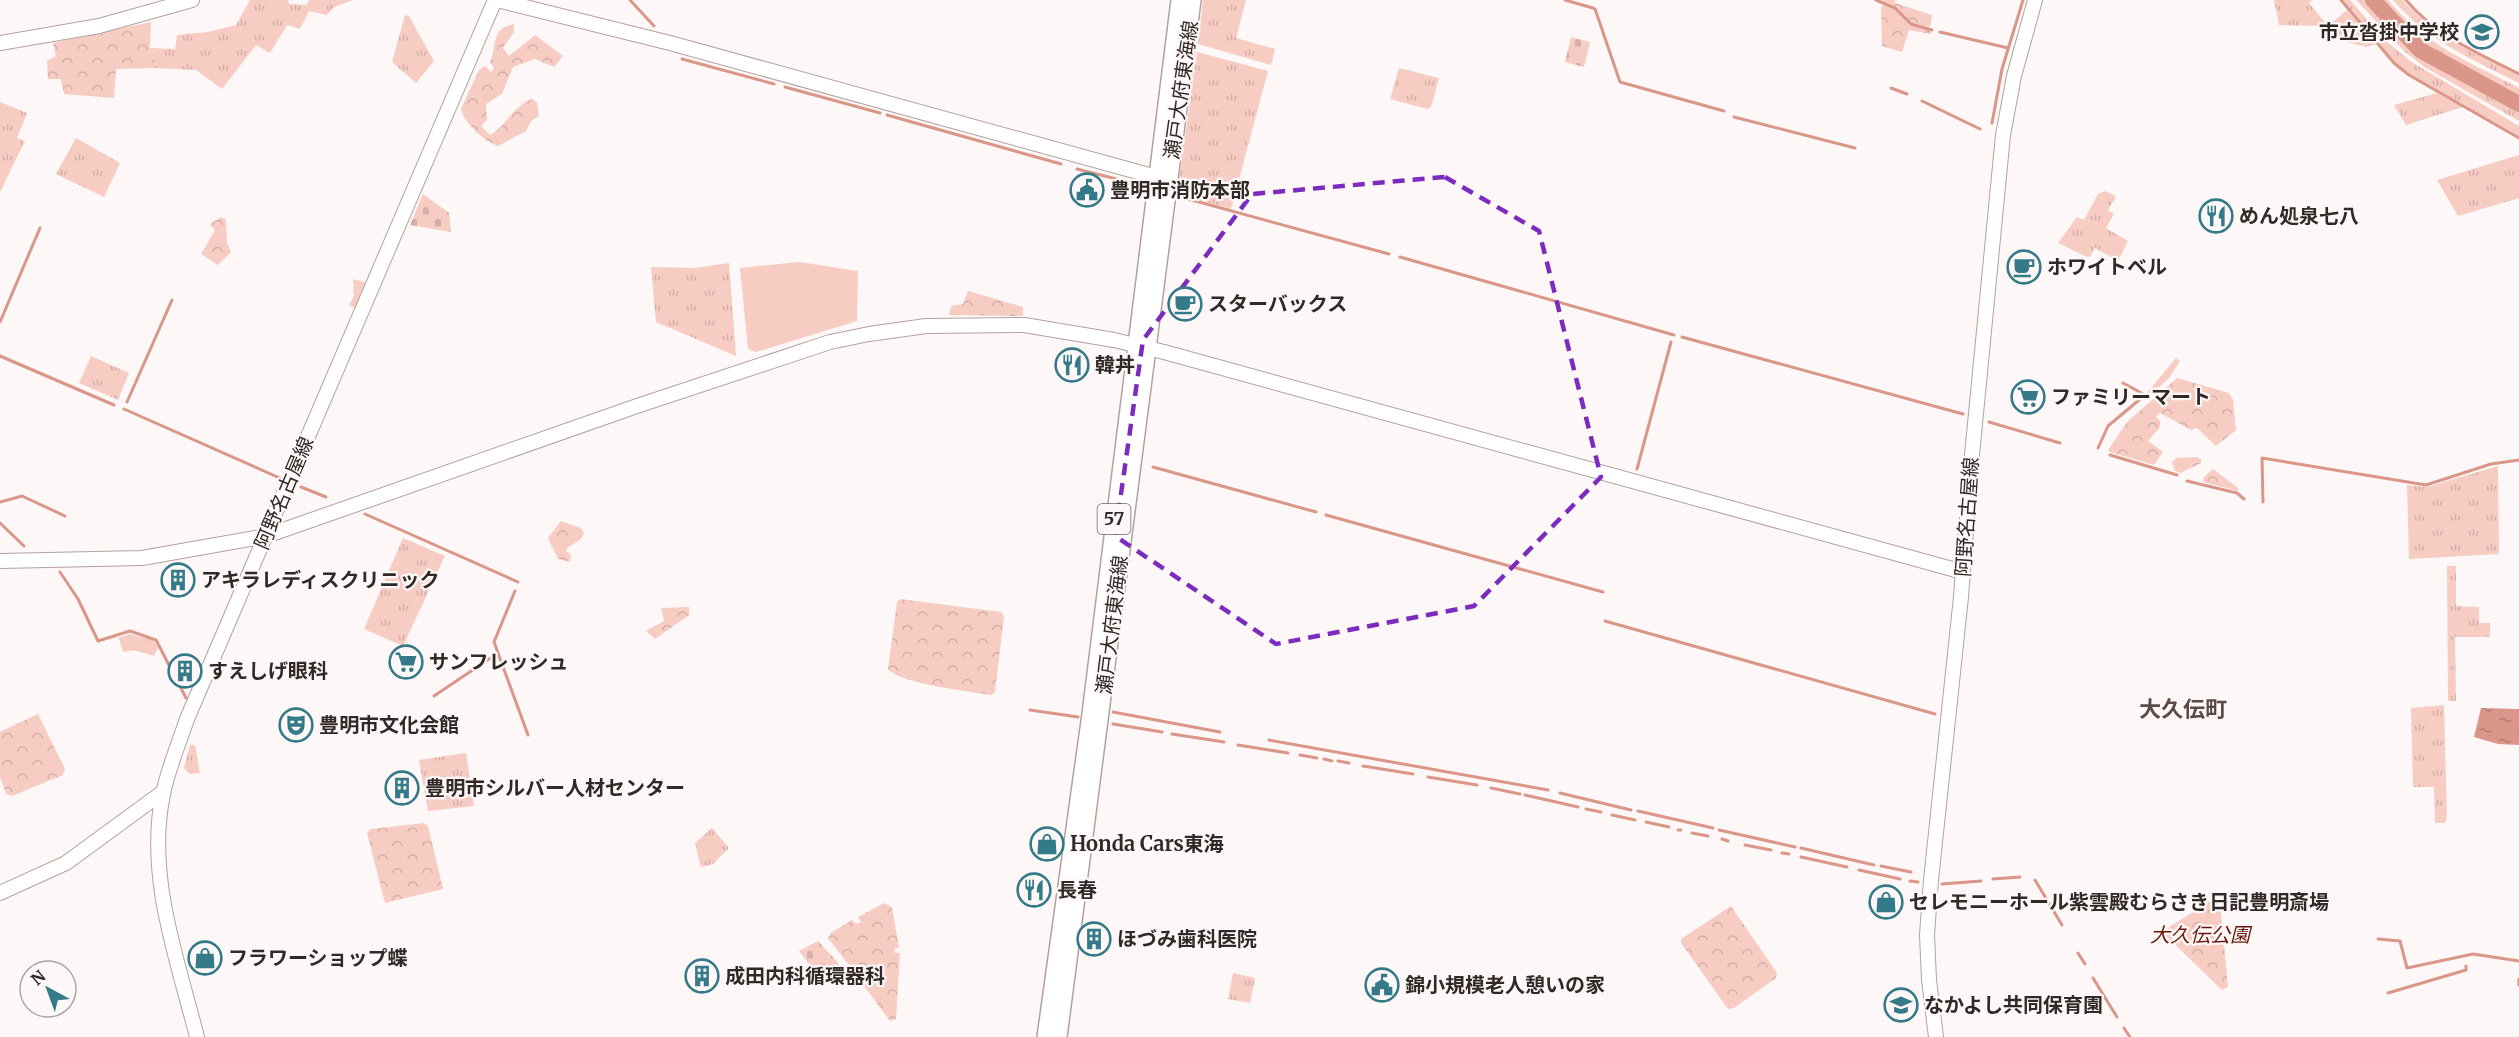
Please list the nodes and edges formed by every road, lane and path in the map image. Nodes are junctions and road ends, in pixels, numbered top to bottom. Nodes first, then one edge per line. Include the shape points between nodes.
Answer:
1 (192, 0) edge
2 (496, 0) edge
3 (1179, 0) edge
4 (1193, 0) edge
5 (2035, 0) edge
6 (0, 43) edge
7 (1162, 179) junction
8 (1143, 347) junction
9 (266, 536) junction
10 (0, 561) edge
11 (1963, 572) junction
12 (163, 792) junction
13 (0, 893) edge
14 (197, 1037) edge
15 (1045, 1037) edge
16 (1059, 1037) edge
17 (1936, 1037) edge

1 - 6 street via 108,24
2 - 7 street via 657,40
2 - 9 street, 阿野名古屋線
3 - 7 main road, 瀬戸大府東海線 / 57
4 - 7 main road, 瀬戸大府東海線 / 57
5 - 11 street, 阿野名古屋線 via 2013,76 2003,135
7 - 8 main road, 瀬戸大府東海線 / 57
8 - 9 street via 1042,328 981,324 926,326 830,342
8 - 11 street
8 - 15 main road, 瀬戸大府東海線 / 57
8 - 16 main road, 瀬戸大府東海線 / 57
9 - 10 street via 142,558
9 - 12 street, 阿野名古屋線 via 187,719
11 - 17 street, 阿野名古屋線 via 1927,921
12 - 13 street via 66,863
12 - 14 street, 阿野名古屋線 via 158,867

